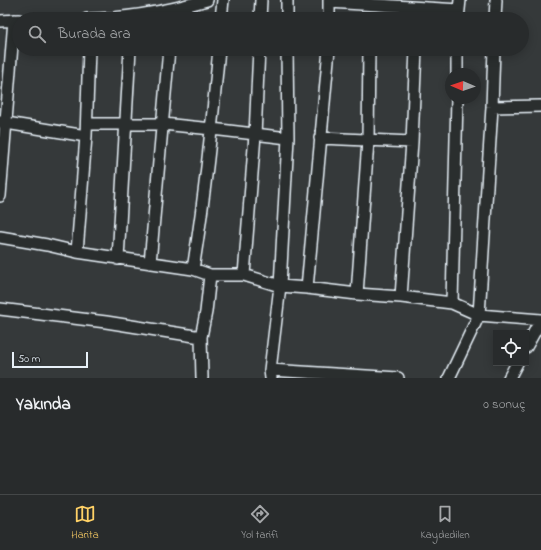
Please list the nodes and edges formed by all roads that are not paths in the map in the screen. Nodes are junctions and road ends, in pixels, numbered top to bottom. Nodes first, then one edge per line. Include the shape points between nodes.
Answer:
1 (207, 0) edge
2 (223, 0) edge
3 (261, 0) edge
4 (287, 0) edge
5 (496, 0) edge
6 (329, 1) edge
7 (459, 10) edge
8 (179, 12) edge
9 (222, 12) edge
10 (260, 12) edge
11 (287, 12) edge
12 (329, 12) edge
13 (495, 12) edge
14 (12, 20) edge
15 (0, 21) edge
16 (12, 52) edge
17 (90, 56) edge
18 (130, 56) edge
19 (168, 56) edge
20 (218, 56) edge
21 (259, 56) edge
22 (287, 56) edge
23 (328, 56) edge
24 (369, 56) edge
25 (416, 56) edge
26 (457, 56) edge
27 (494, 56) edge
28 (457, 68) edge
29 (457, 104) edge
30 (541, 106) edge
31 (492, 107) junction
32 (3, 123) edge
33 (86, 124) junction
34 (126, 124) junction
35 (163, 124) junction
36 (212, 129) junction
37 (255, 135) junction
38 (86, 136) junction
39 (288, 138) junction
40 (320, 138) junction
41 (368, 140) junction
42 (412, 142) junction
43 (0, 196) edge
44 (0, 236) edge
45 (78, 252) junction
46 (118, 259) junction
47 (150, 263) junction
48 (193, 269) junction
49 (210, 275) junction
50 (244, 275) junction
51 (280, 286) junction
52 (307, 288) junction
53 (356, 294) junction
54 (401, 296) junction
55 (452, 303) junction
56 (0, 309) edge
57 (479, 315) junction
58 (541, 320) edge
59 (201, 337) junction
60 (529, 342) edge
61 (515, 366) edge
62 (271, 374) edge
63 (202, 378) edge
64 (398, 378) edge
65 (449, 378) edge
66 (508, 378) edge

1 - 8 street
2 - 9 street
3 - 10 street
4 - 11 street
5 - 13 street
6 - 7 street
6 - 12 street
14 - 15 street
16 - 32 street
17 - 33 street
18 - 34 street
19 - 35 street
20 - 36 street
21 - 37 street
22 - 39 street
23 - 40 street
24 - 41 street
25 - 42 street
26 - 28 street
27 - 31 street
29 - 55 street
30 - 31 street
31 - 57 street
32 - 38 street
32 - 43 street
33 - 34 street
33 - 38 street
34 - 35 street
34 - 46 street
35 - 36 street
35 - 47 street
36 - 37 street
36 - 48 street
37 - 39 street
37 - 50 street
38 - 45 street
39 - 51 street
40 - 41 street
40 - 52 street
41 - 42 street
41 - 53 street
42 - 54 street
44 - 45 street
45 - 46 street
46 - 47 street
47 - 48 street
48 - 49 street
49 - 50 street
49 - 59 street
50 - 51 street
51 - 52 street
51 - 62 street
52 - 53 street
53 - 54 street
54 - 55 street
55 - 57 street
56 - 59 street
57 - 58 street
57 - 65 street
58 - 60 street
59 - 63 street
61 - 66 street
62 - 64 street

